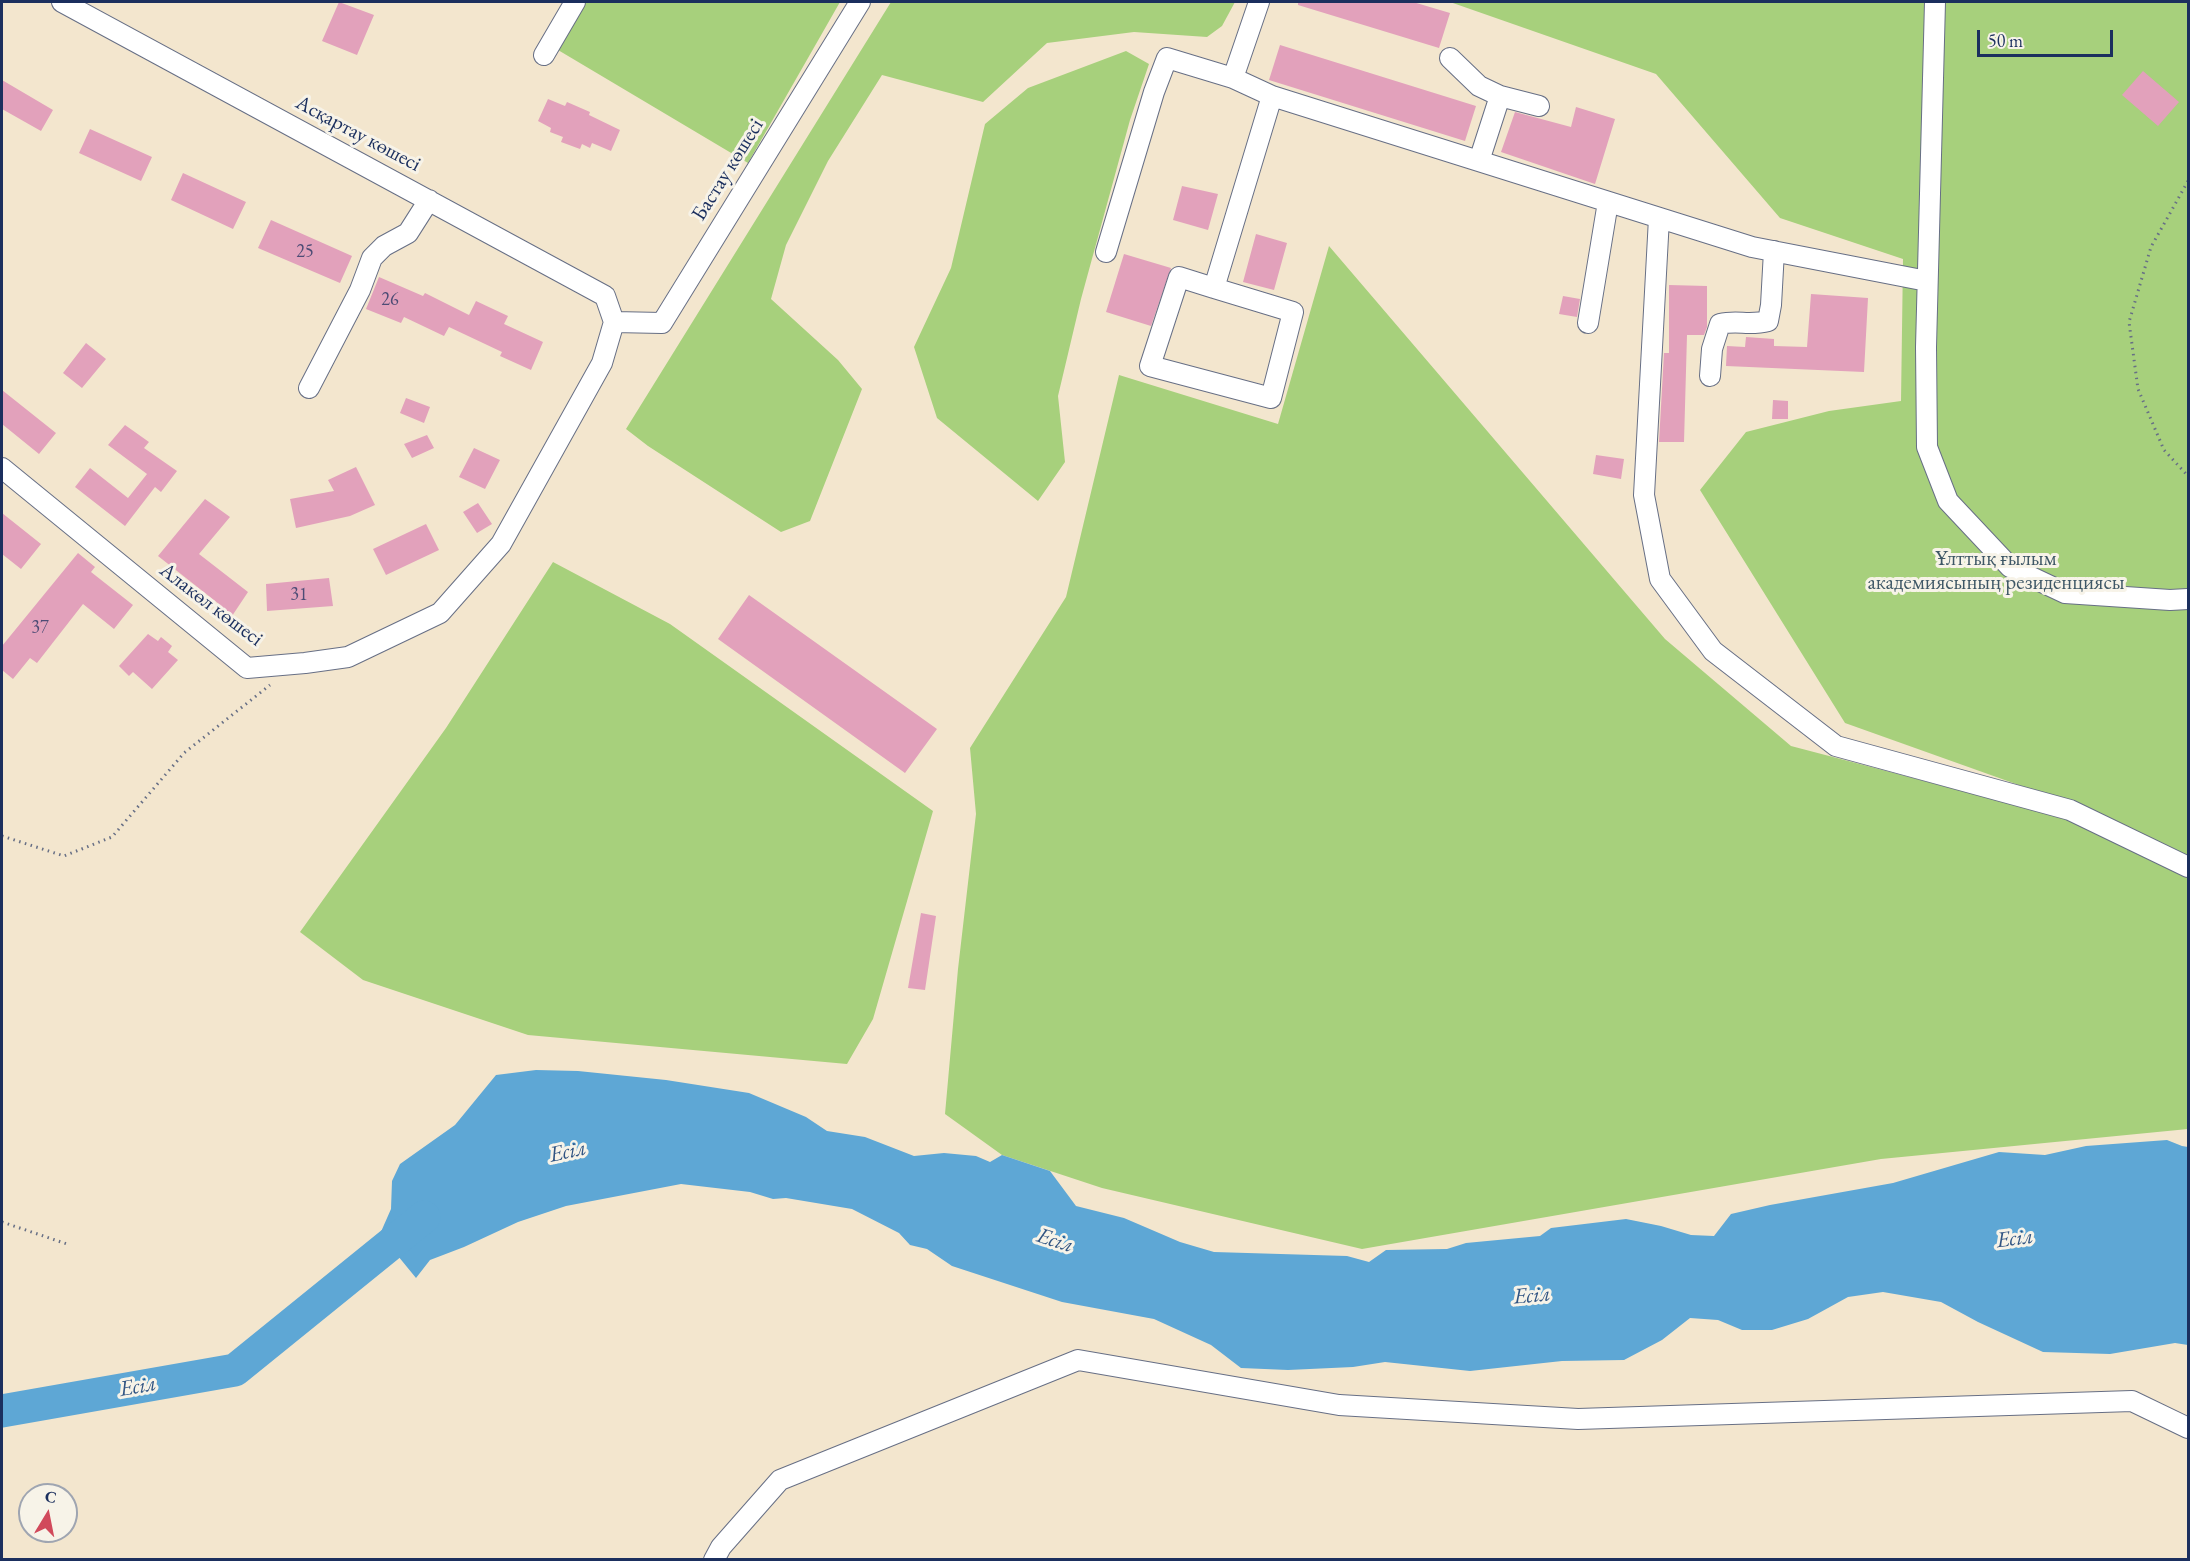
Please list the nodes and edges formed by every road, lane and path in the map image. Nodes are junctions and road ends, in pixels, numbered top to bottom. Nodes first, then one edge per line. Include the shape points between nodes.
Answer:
1 (62, 2) edge
2 (575, 2) edge
3 (860, 2) edge
4 (1259, 2) edge
5 (1935, 2) edge
6 (544, 55) dead end
7 (1450, 58) dead end
8 (1233, 78) junction
9 (1272, 96) junction
10 (1500, 96) junction
11 (1539, 106) dead end
12 (1479, 161) junction
13 (2188, 181) edge
14 (429, 200) junction
15 (1608, 202) junction
16 (1659, 218) junction
17 (1773, 251) junction
18 (1106, 252) dead end
19 (1927, 281) junction
20 (1214, 288) junction
21 (614, 322) junction
22 (1588, 323) dead end
23 (1710, 376) dead end
24 (309, 388) dead end
25 (2, 468) edge
26 (2188, 476) edge
27 (2188, 599) edge
28 (278, 680) dead end
29 (2, 836) edge
30 (2188, 867) edge
31 (2, 1222) edge
32 (67, 1244) dead end
33 (2188, 1428) edge
34 (714, 1560) edge

1 - 14 street, Асқартау көшесі
2 - 6 street
3 - 21 street, Бастау көшесі via 662,322
4 - 8 street
5 - 19 street
7 - 10 street via 1479,86
8 - 9 street
8 - 18 street via 1167,58
9 - 12 street
9 - 20 street
10 - 11 street
10 - 12 street
12 - 15 street
13 - 26 path via 2151,247 2129,322 2138,389 2164,450
14 - 21 street, Асқартау көшесі via 605,296
14 - 24 street via 408,233 384,246 372,258 360,290
15 - 16 street
15 - 22 street
16 - 17 street
16 - 30 street via 1644,495 1660,579 1713,651 1836,746 2070,810
17 - 19 street
17 - 23 street via 1768,321 1753,325 1735,321 1720,324 1712,349
19 - 27 street via 1927,447 1948,501 2010,567 2065,593
20 - 20 street via 1179,277 1150,366 1271,398 1293,312
21 - 25 street, Алакөл көшесі via 602,363 501,544 440,613 348,657 247,668
28 - 29 path via 183,753 112,837 64,856
31 - 32 path
33 - 34 street via 2132,1401 1578,1419 1351,1406 1078,1360 780,1480

